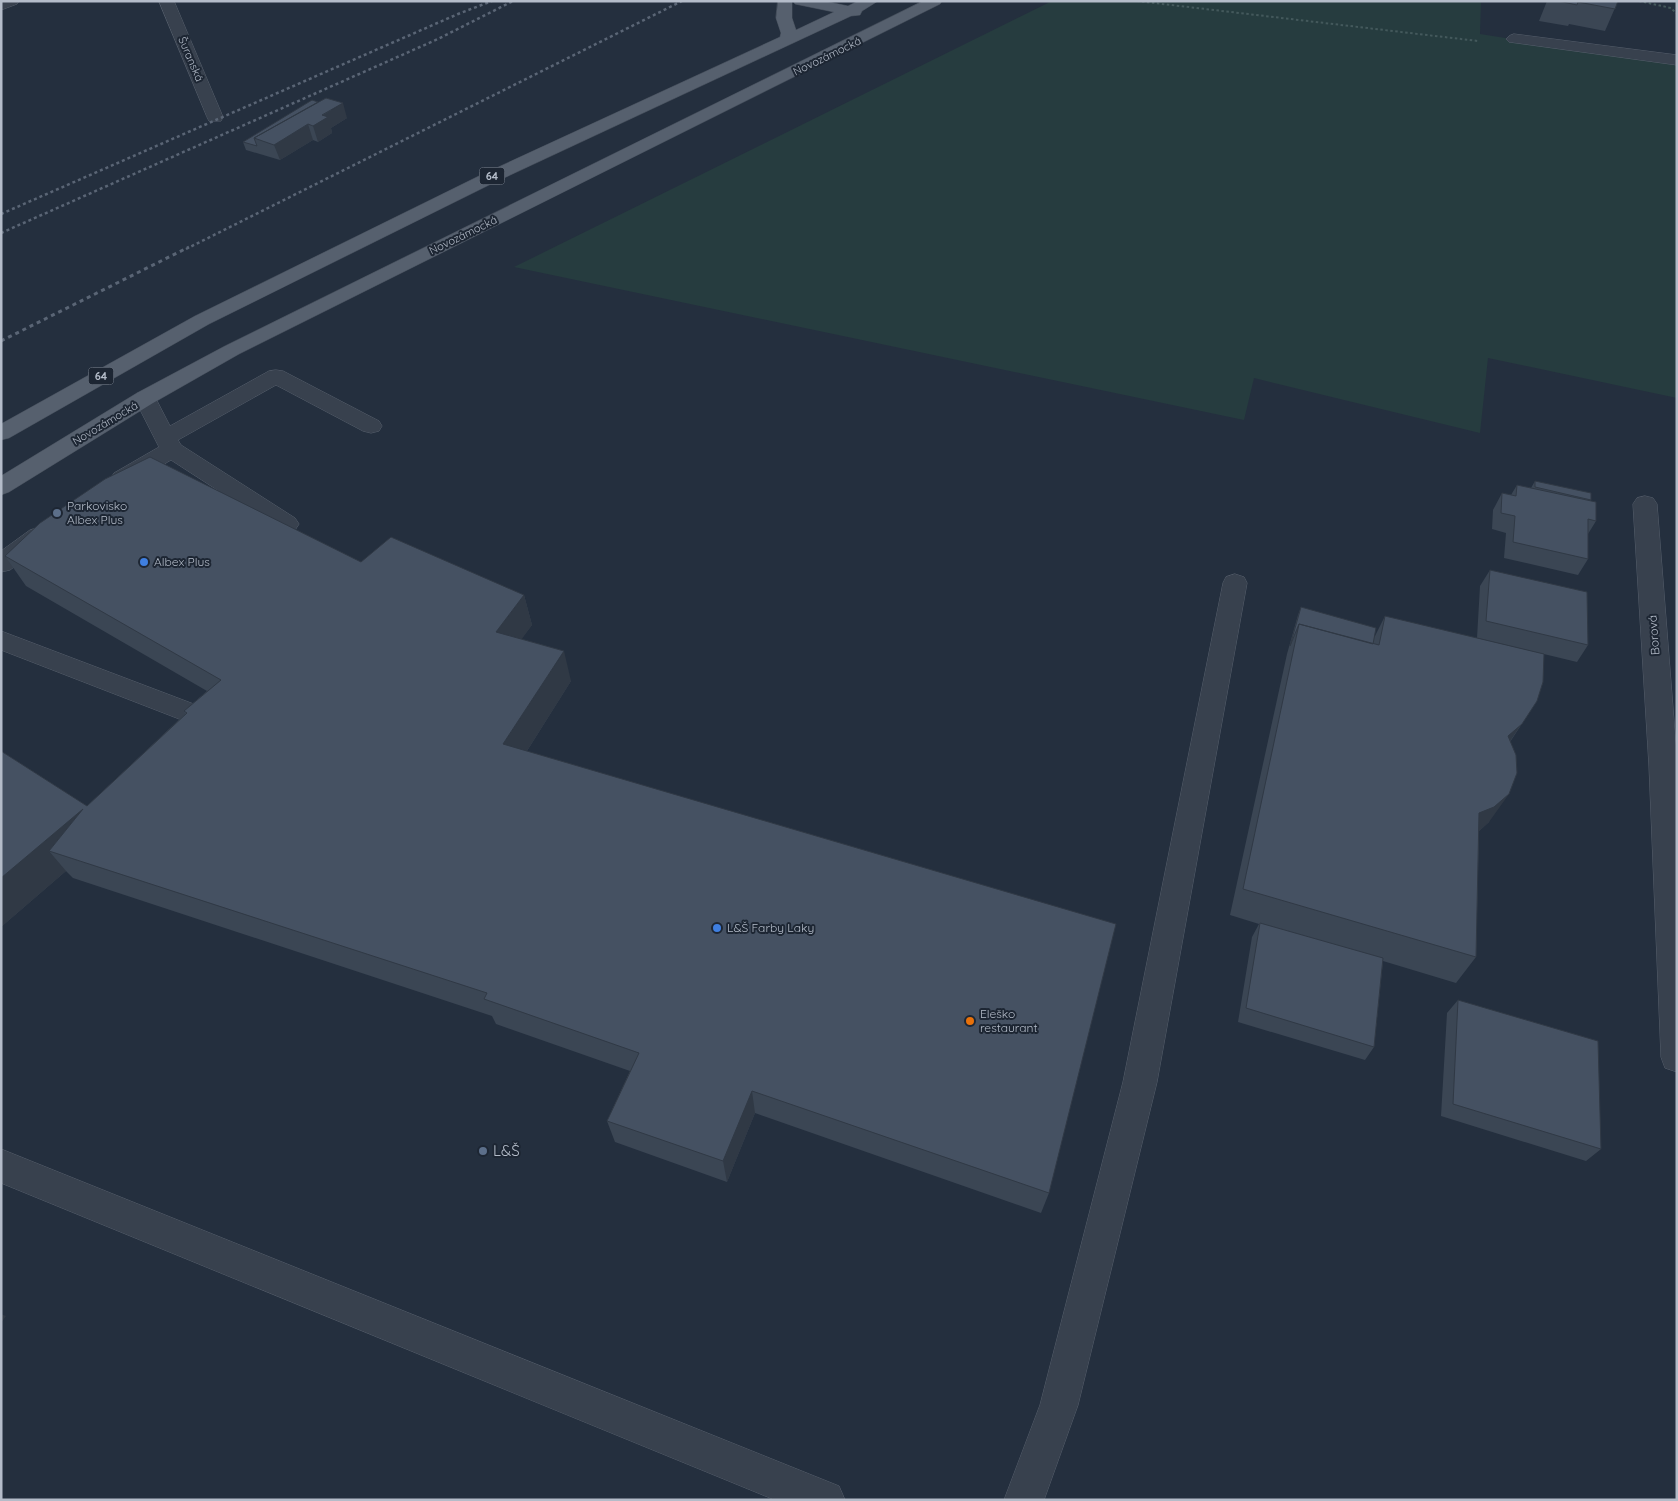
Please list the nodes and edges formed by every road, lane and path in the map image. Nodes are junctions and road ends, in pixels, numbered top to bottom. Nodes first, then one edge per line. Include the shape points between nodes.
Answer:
1 (12, 1) edge
2 (166, 1) edge
3 (785, 1) edge
4 (800, 1) edge
5 (871, 1) edge
6 (935, 1) edge
7 (1137, 1) edge
8 (1639, 1) edge
9 (1, 6) edge
10 (852, 10) junction
11 (1677, 14) edge
12 (884, 27) junction
13 (1514, 39) joint
14 (787, 41) junction
15 (1677, 60) edge
16 (215, 117) dead end
17 (146, 398) junction
18 (371, 426) dead end
19 (4, 430) edge
20 (169, 444) junction
21 (1, 487) edge
22 (100, 490) edge
23 (1645, 504) dead end
24 (54, 524) edge
25 (286, 524) edge
26 (1, 564) edge
27 (1234, 583) dead end
28 (1, 640) edge
29 (220, 725) edge
30 (1670, 768) edge
31 (1677, 1057) edge
32 (1, 1166) edge
33 (825, 1500) edge
34 (1024, 1500) edge

1 - 9 street
2 - 16 street, Šuranská
3 - 14 main road
4 - 10 main road
5 - 10 main road, 64
6 - 12 main road, Novozámocká
7 - 13 path via 1515,46
8 - 11 path via 1670,8
10 - 12 main road
10 - 14 main road, 64
12 - 17 main road, Novozámocká via 232,350
13 - 15 street
14 - 19 main road, 64 via 485,180 229,307
17 - 20 street
17 - 21 main road, Novozámocká
18 - 20 street via 276,376
20 - 22 street
20 - 25 street
23 - 30 street, Borová
24 - 26 street
27 - 34 street via 1140,1082 1059,1405
28 - 29 street
30 - 31 street, Borová
32 - 33 street

